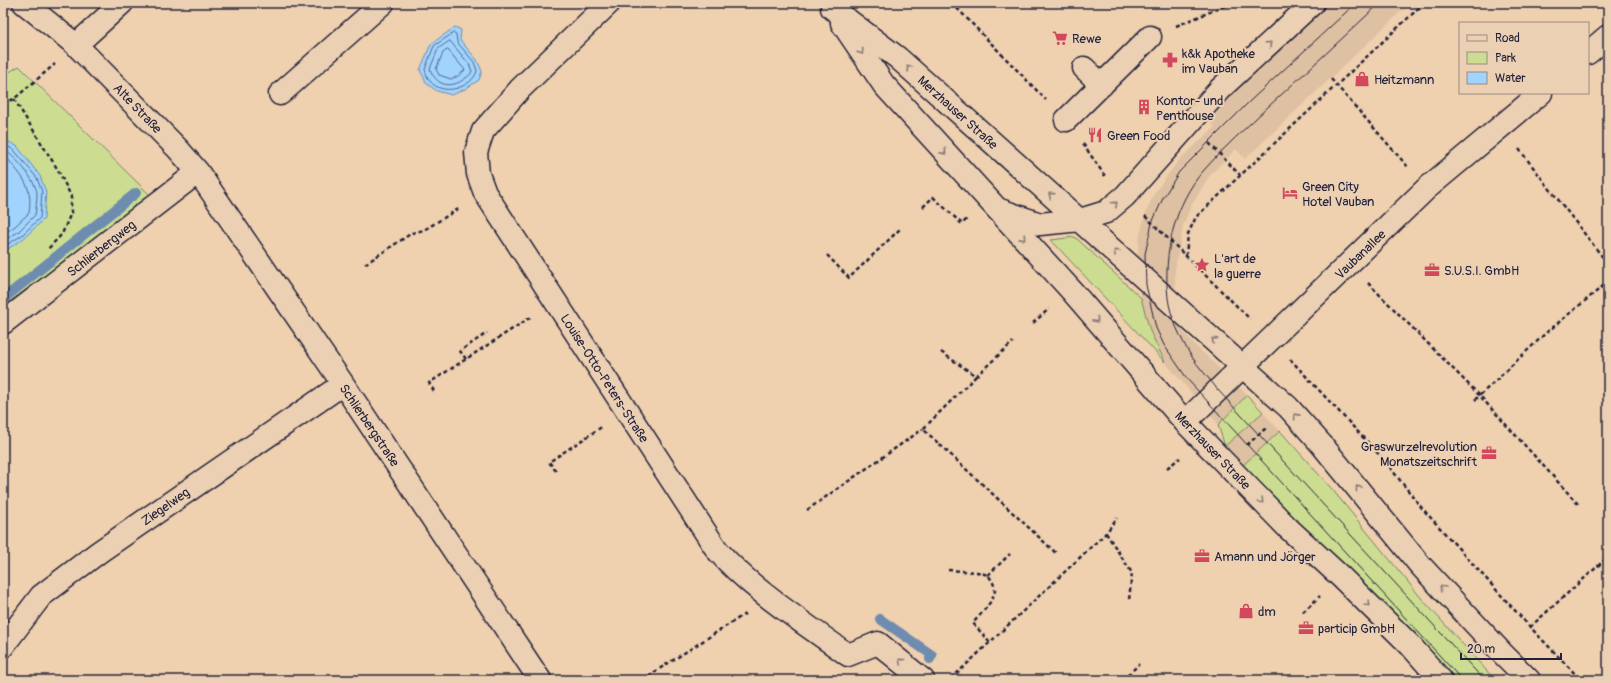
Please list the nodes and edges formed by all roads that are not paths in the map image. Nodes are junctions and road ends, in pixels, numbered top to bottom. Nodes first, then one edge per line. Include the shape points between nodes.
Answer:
1 (24, 3) edge
2 (122, 3) edge
3 (383, 3) edge
4 (609, 3) edge
5 (1313, 3) edge
6 (830, 6) edge
7 (1608, 36) edge
8 (1150, 37) road end
9 (76, 45) junction
10 (1589, 52) edge
11 (1084, 68) dead end
12 (1102, 85) junction
13 (280, 94) dead end
14 (1541, 94) edge
15 (1066, 120) road end
16 (198, 172) junction
17 (997, 209) junction
18 (1080, 220) junction
19 (3, 323) edge
20 (1243, 366) junction
21 (343, 384) junction
22 (1185, 422) junction
23 (3, 646) edge
24 (540, 680) edge
25 (923, 680) edge
26 (1441, 680) edge
27 (1529, 680) edge

1 - 9 street, Alte Straße
2 - 9 street
3 - 13 street
25 -> 4 street, Louise-Otto-Peters-Straße via 878,643 848,655 765,595 731,566 717,550 485,193 478,174 476,152 483,131 520,89
18 -> 5 street via 1106,212 1125,196 1220,89
6 -> 17 street, Merzhauser Straße via 884,85
18 -> 6 street, Merzhauser Straße via 898,58
7 - 10 street
8 - 12 street
9 - 16 street, Alte Straße
11 - 12 street
12 - 15 street
14 - 20 street, Vaubanallee via 1426,189
16 - 19 street, Schlierbergweg
16 - 21 street, Schlierbergstraße
17 - 18 street, Merzhauser Straße via 1040,224
17 -> 22 street, Merzhauser Straße
20 -> 18 street, Merzhauser Straße
20 - 22 street, Vaubanallee
27 -> 20 street, Merzhauser Straße via 1420,565 1288,407
21 - 23 street, Ziegelweg via 99,552 41,596
21 - 24 street, Schlierbergstraße
22 -> 26 street, Merzhauser Straße

